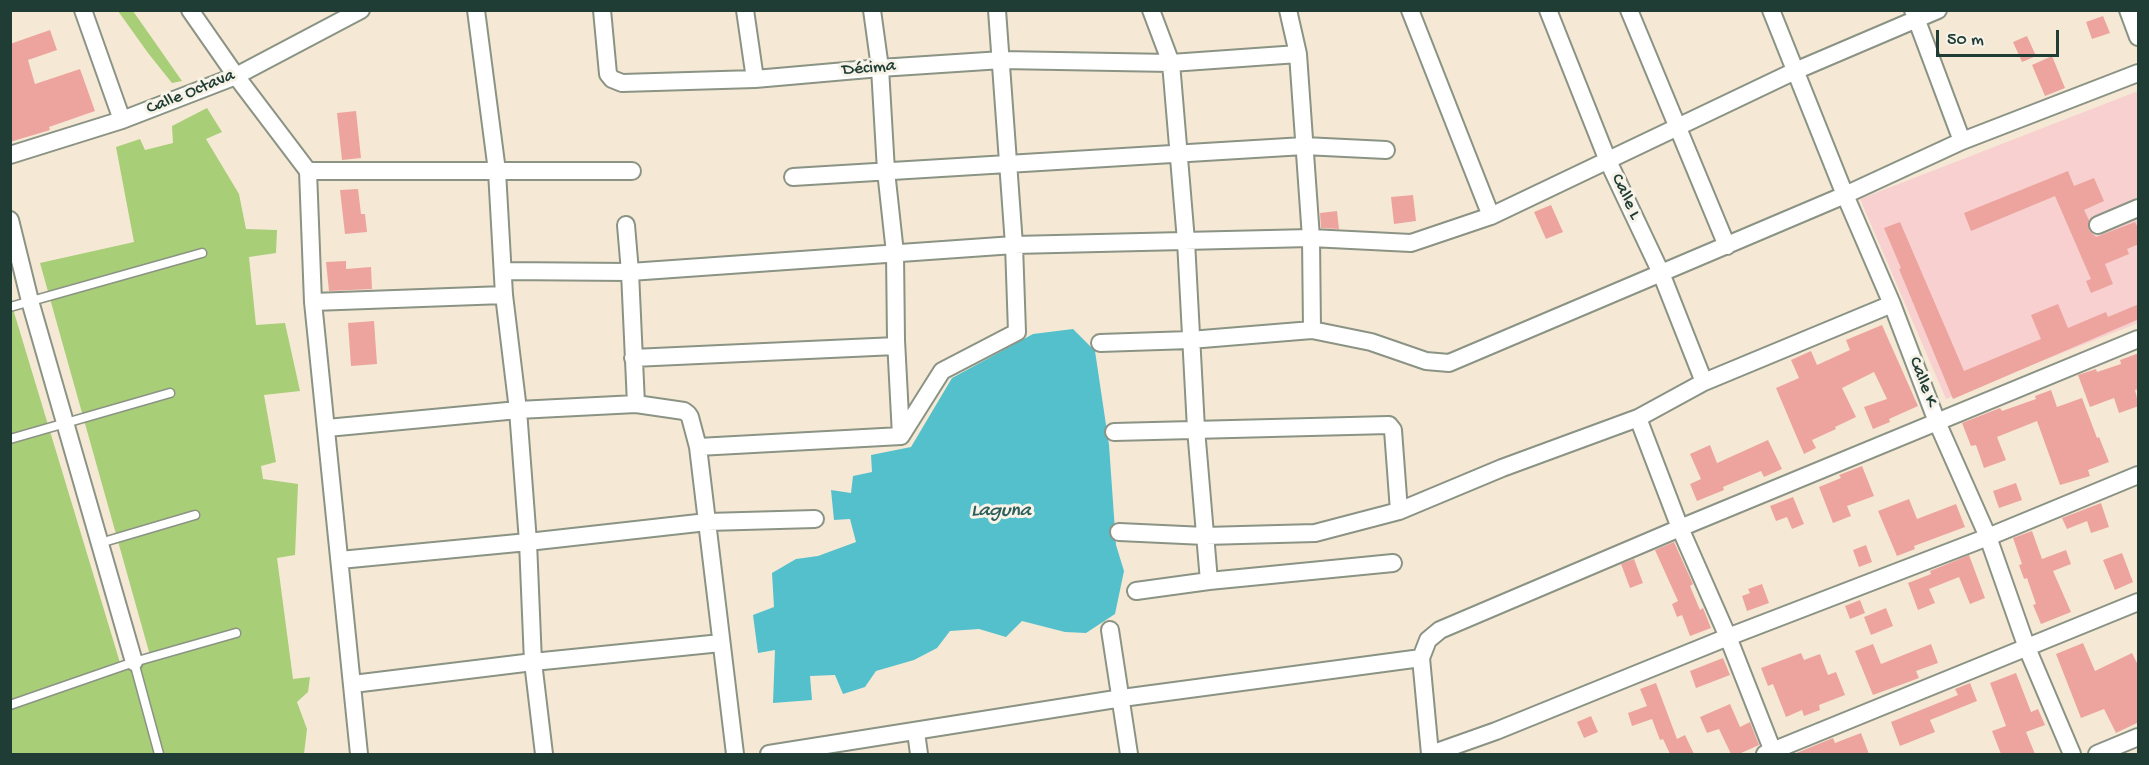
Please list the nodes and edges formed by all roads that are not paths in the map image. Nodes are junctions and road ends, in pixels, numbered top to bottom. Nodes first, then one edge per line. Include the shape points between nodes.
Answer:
1 (83, 10) edge
2 (190, 10) edge
3 (476, 10) edge
4 (602, 10) edge
5 (745, 10) edge
6 (872, 10) edge
7 (997, 10) edge
8 (1151, 10) edge
9 (1288, 10) edge
10 (1410, 10) edge
11 (1548, 10) edge
12 (1629, 10) edge
13 (1771, 10) edge
14 (1938, 10) edge
15 (2128, 10) edge
16 (359, 11) edge
17 (1915, 15) edge
18 (2139, 37) edge
19 (1298, 54) junction
20 (1002, 60) junction
21 (1171, 63) junction
22 (880, 68) junction
23 (1795, 71) junction
24 (2139, 74) edge
25 (236, 76) junction
26 (755, 79) junction
27 (122, 120) junction
28 (1677, 128) junction
29 (1962, 141) junction
30 (1304, 146) junction
31 (1386, 150) dead end
32 (1179, 153) junction
33 (10, 155) edge
34 (1608, 161) junction
35 (1008, 164) junction
36 (308, 171) junction
37 (497, 171) junction
38 (632, 171) dead end
39 (886, 171) junction
40 (793, 177) dead end
41 (1845, 195) junction
42 (2139, 208) edge
43 (1491, 216) junction
44 (10, 220) edge
45 (626, 225) dead end
46 (2098, 225) dead end
47 (1311, 238) junction
48 (1186, 241) junction
49 (1014, 245) junction
50 (1727, 246) junction
51 (895, 253) junction
52 (202, 254) dead end
53 (503, 271) junction
54 (630, 272) junction
55 (1661, 273) junction
56 (504, 295) junction
57 (30, 302) junction
58 (313, 302) junction
59 (1892, 304) junction
60 (10, 307) edge
61 (1312, 330) junction
62 (2139, 339) edge
63 (1190, 340) junction
64 (1100, 344) dead end
65 (896, 346) junction
66 (633, 358) junction
67 (1704, 381) junction
68 (170, 393) dead end
69 (636, 404) junction
70 (518, 411) junction
71 (1638, 418) junction
72 (1937, 422) junction
73 (65, 423) junction
74 (327, 428) junction
75 (1196, 429) junction
76 (1114, 432) dead end
77 (901, 436) junction
78 (10, 439) edge
79 (698, 447) junction
80 (2139, 475) edge
81 (1399, 512) junction
82 (195, 515) dead end
83 (815, 519) dead end
84 (707, 522) junction
85 (1680, 528) junction
86 (1119, 532) dead end
87 (1205, 536) junction
88 (1988, 537) junction
89 (528, 542) junction
90 (100, 543) junction
91 (340, 560) junction
92 (1393, 563) dead end
93 (1209, 581) junction
94 (1136, 591) dead end
95 (2139, 602) edge
96 (1110, 630) dead end
97 (236, 633) dead end
98 (1728, 637) junction
99 (721, 643) junction
100 (2027, 648) junction
101 (1420, 658) junction
102 (134, 662) junction
103 (533, 662) junction
104 (353, 684) junction
105 (1122, 698) junction
106 (10, 705) edge
107 (916, 732) junction
108 (2139, 737) edge
109 (1771, 753) edge
110 (159, 754) edge
111 (359, 754) edge
112 (544, 754) edge
113 (735, 754) edge
114 (769, 754) edge
115 (919, 754) edge
116 (1129, 754) edge
117 (1430, 754) edge
118 (2072, 754) edge
119 (2097, 754) edge

1 - 27 street
2 - 25 street
3 - 37 street
4 - 26 street, Décima via 608,74 616,82
5 - 26 street
6 - 22 street
7 - 20 street
8 - 21 street
9 - 19 street
10 - 43 street
11 - 34 street, Calle L
12 - 28 street
13 - 23 street, Calle K
14 - 17 street
15 - 18 street
16 - 25 street, Calle Octava
17 - 23 street
17 - 29 street
19 - 21 street, Décima
19 - 30 street
20 - 21 street, Décima
20 - 22 street, Décima
20 - 35 street
21 - 32 street
22 - 26 street, Décima
22 - 39 street
23 - 28 street
23 - 41 street, Calle K
24 - 29 street
25 - 27 street, Calle Octava
25 - 36 street
27 - 33 street, Calle Octava
28 - 34 street
28 - 50 street
29 - 41 street
30 - 31 street
30 - 32 street
30 - 47 street
32 - 35 street
32 - 48 street
34 - 43 street
34 - 55 street, Calle L
35 - 39 street
35 - 49 street
36 - 37 street
36 - 58 street
37 - 38 street
37 - 53 street
39 - 40 street
39 - 51 street
41 - 50 street
41 - 59 street, Calle K
42 - 46 street
43 - 47 street via 1411,243
44 - 57 street
45 - 54 street
47 - 48 street
47 - 61 street
48 - 49 street
48 - 63 street
49 - 51 street
49 - 77 street via 1017,332 942,371
50 - 55 street
51 - 54 street
51 - 65 street
52 - 57 lane
53 - 54 street
53 - 56 street
54 - 66 street
55 - 61 street via 1449,363 1426,361 1371,342
55 - 67 street, Calle L
56 - 58 street
56 - 70 street
57 - 60 lane
57 - 73 street
58 - 74 street
59 - 67 street
59 - 72 street, Calle K
61 - 63 street
62 - 72 street
63 - 64 street
63 - 75 street
65 - 66 street
65 - 77 street
66 - 69 street
67 - 71 street
68 - 73 lane
69 - 70 street
69 - 79 street via 684,411 690,417
70 - 74 street
70 - 89 street
71 - 81 street via 1502,468
71 - 85 street
72 - 85 street
72 - 88 street, Calle K
73 - 78 lane
73 - 90 street
74 - 91 street
75 - 76 street
75 - 81 street via 1389,425
75 - 87 street
77 - 79 street
79 - 84 street
80 - 88 street
81 - 87 street via 1315,533
82 - 90 lane
83 - 84 street
84 - 89 street
84 - 99 street
85 - 98 street
85 - 101 street via 1440,630 1428,640
86 - 87 street
87 - 93 street
88 - 98 street
88 - 100 street, Calle K
89 - 91 street
89 - 103 street
90 - 102 street
91 - 104 street
92 - 93 street
93 - 94 street
95 - 100 street
96 - 105 street
97 - 102 lane
98 - 109 street
98 - 117 street
99 - 103 street
99 - 113 street
100 - 109 street
100 - 118 street, Calle K
101 - 105 street
101 - 117 street
102 - 106 lane
102 - 110 lane
103 - 104 street
103 - 112 street
104 - 111 street
105 - 107 street
105 - 116 street
107 - 114 street
107 - 115 street
108 - 119 street

